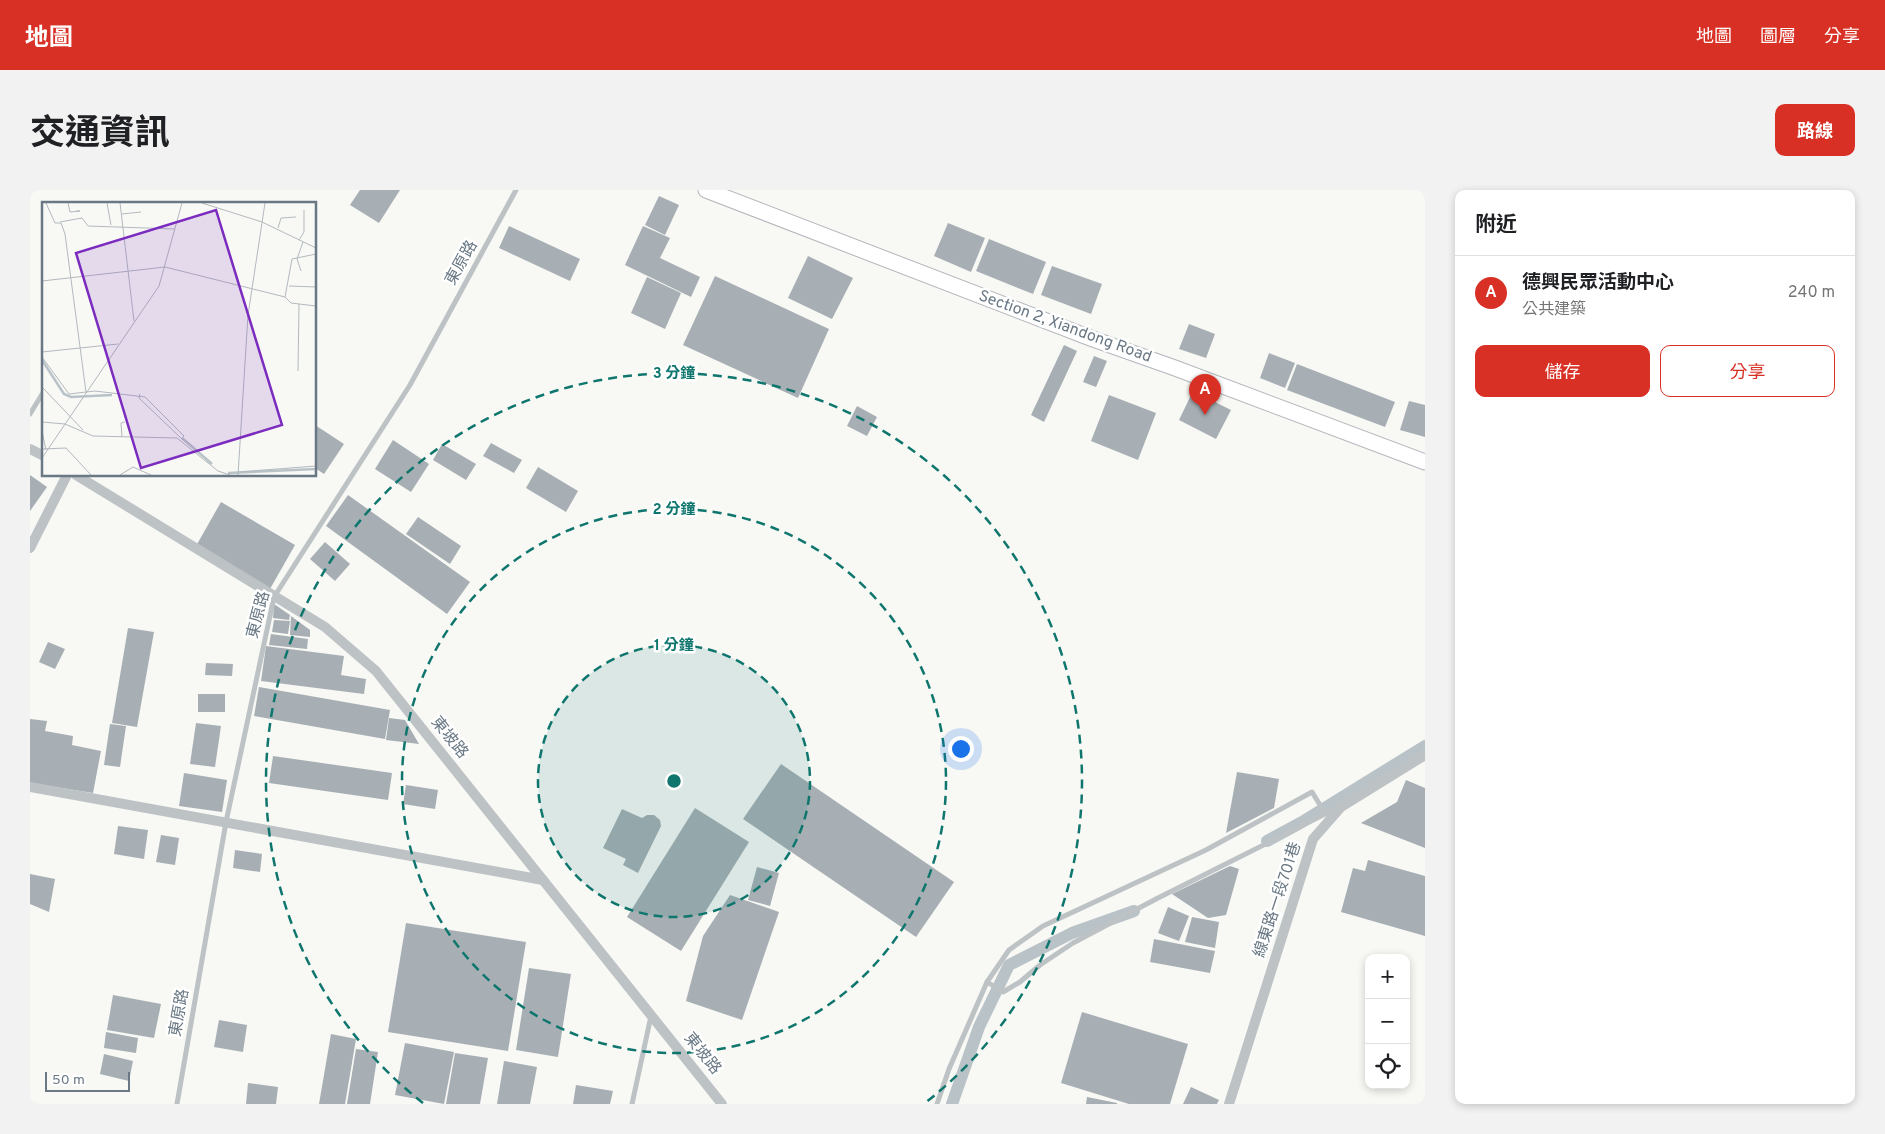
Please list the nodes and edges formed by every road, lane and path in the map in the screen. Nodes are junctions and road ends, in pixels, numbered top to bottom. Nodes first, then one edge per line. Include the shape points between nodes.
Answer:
1 (516, 190) edge
2 (706, 190) edge
3 (42, 394) edge
4 (30, 414) edge
5 (30, 449) edge
6 (42, 455) edge
7 (1425, 462) edge
8 (66, 476) edge
9 (78, 476) edge
10 (30, 548) edge
11 (274, 597) junction
12 (1425, 755) edge
13 (30, 787) edge
14 (1341, 807) junction
15 (1325, 813) junction
16 (226, 822) junction
17 (542, 880) junction
18 (987, 982) junction
19 (651, 1016) junction
20 (177, 1104) edge
21 (632, 1104) edge
22 (722, 1104) edge
23 (937, 1104) edge
24 (1229, 1104) edge

1 - 11 lane, 東原路 via 410,385
2 - 7 main road, Section 2, Xiandong Road
3 - 4 lane
5 - 6 street
8 - 10 street
9 - 11 street, 東坡路
11 - 16 lane, 東原路
11 - 17 street, 東坡路 via 325,628 376,670
12 - 14 street, 線東路一段701巷
13 - 16 street
14 - 15 lane
14 - 24 street, 線東路一段701巷 via 1313,839
15 - 18 lane via 1073,943 1003,992
15 - 18 lane via 1312,792 1206,850 1043,926 1010,950
16 - 17 street
16 - 20 lane, 東原路
17 - 19 street, 東坡路
18 - 23 lane
19 - 21 lane
19 - 22 street, 東坡路

